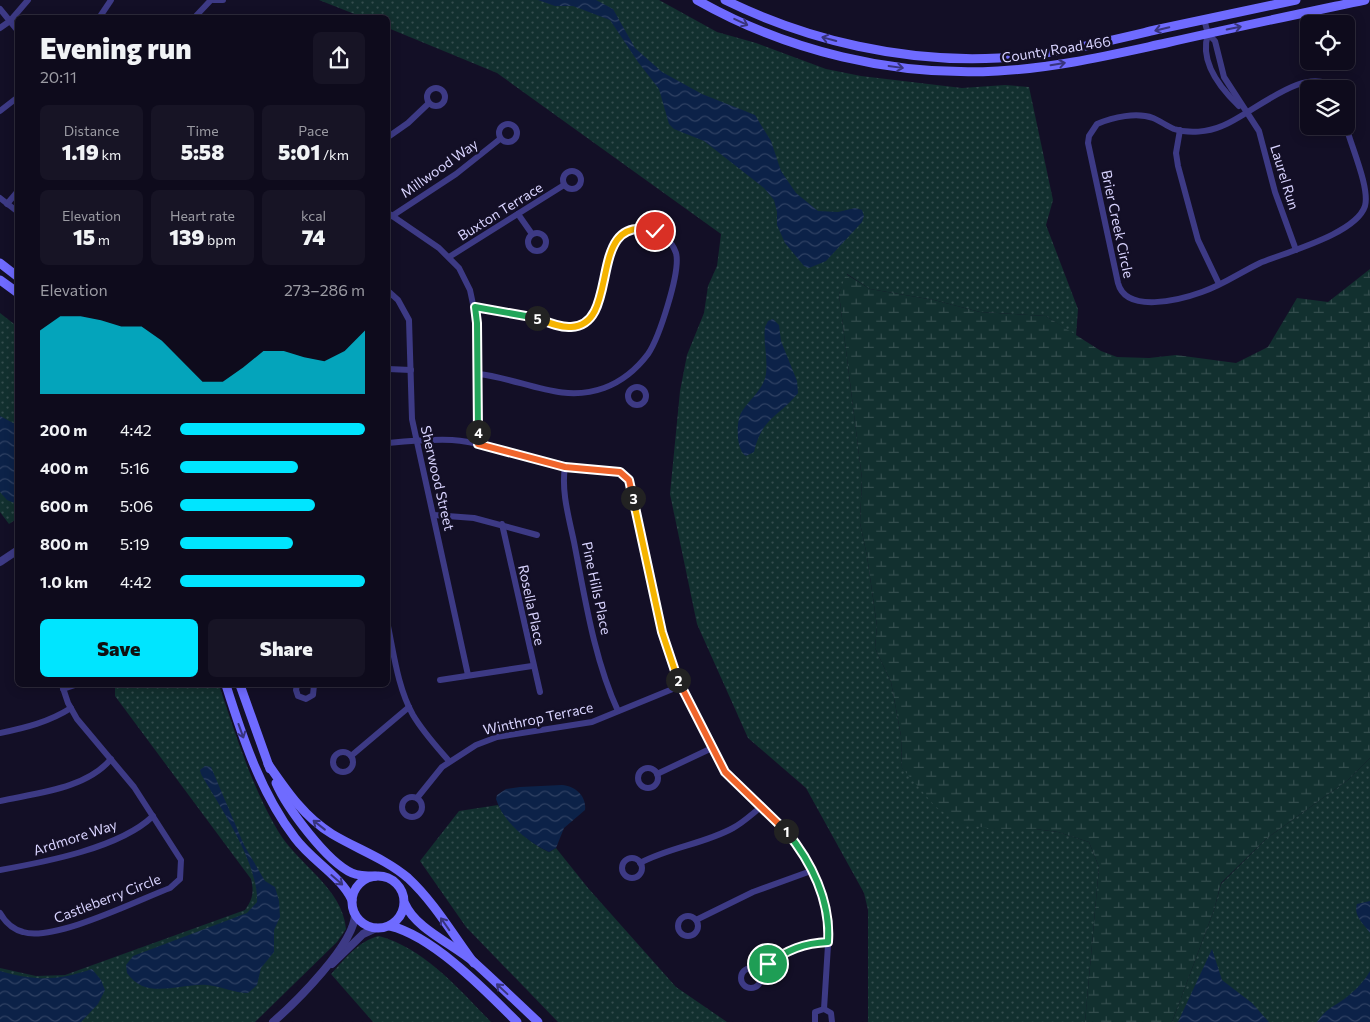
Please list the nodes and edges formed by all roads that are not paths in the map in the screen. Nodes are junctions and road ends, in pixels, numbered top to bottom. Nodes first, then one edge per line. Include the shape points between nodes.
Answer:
1 (28, 0) edge
2 (111, 0) edge
3 (212, 0) edge
4 (223, 0) edge
5 (697, 0) edge
6 (725, 0) edge
7 (1296, 0) edge
8 (1365, 0) edge
9 (0, 9) edge
10 (15, 15) edge
11 (15, 15) edge
12 (101, 15) edge
13 (197, 15) edge
14 (1204, 19) junction
15 (10, 21) junction
16 (15, 27) edge
17 (0, 28) edge
18 (1208, 34) junction
19 (958, 58) junction
20 (941, 70) junction
21 (1300, 83) edge
22 (15, 99) edge
23 (429, 103) dead end
24 (0, 111) edge
25 (1246, 114) junction
26 (1180, 130) junction
27 (1349, 135) edge
28 (390, 136) edge
29 (500, 139) dead end
30 (564, 185) dead end
31 (15, 195) edge
32 (0, 198) edge
33 (7, 204) junction
34 (15, 210) edge
35 (390, 214) edge
36 (518, 214) junction
37 (532, 234) dead end
38 (1296, 250) junction
39 (450, 257) junction
40 (0, 263) edge
41 (15, 275) edge
42 (0, 280) edge
43 (1219, 284) junction
44 (15, 291) edge
45 (390, 293) edge
46 (475, 307) junction
47 (390, 369) edge
48 (411, 370) junction
49 (478, 374) junction
50 (625, 378) junction
51 (631, 388) dead end
52 (417, 440) junction
53 (390, 444) edge
54 (478, 444) junction
55 (565, 467) junction
56 (434, 515) junction
57 (502, 524) junction
58 (537, 535) dead end
59 (15, 552) edge
60 (0, 562) edge
61 (390, 646) edge
62 (532, 666) junction
63 (468, 675) junction
64 (440, 680) dead end
65 (680, 686) junction
66 (62, 687) edge
67 (227, 687) edge
68 (241, 687) edge
69 (297, 687) edge
70 (314, 687) edge
71 (540, 692) dead end
72 (410, 707) junction
73 (70, 708) junction
74 (618, 712) junction
75 (0, 733) edge
76 (712, 748) junction
77 (351, 756) dead end
78 (111, 759) junction
79 (449, 761) junction
80 (268, 764) junction
81 (657, 774) dead end
82 (417, 798) dead end
83 (0, 801) edge
84 (761, 807) junction
85 (153, 816) junction
86 (640, 863) dead end
87 (0, 870) edge
88 (811, 870) junction
89 (375, 876) junction
90 (352, 900) junction
91 (405, 904) junction
92 (0, 913) edge
93 (355, 914) junction
94 (696, 920) dead end
95 (390, 926) junction
96 (376, 928) junction
97 (828, 942) junction
98 (474, 963) junction
99 (326, 968) junction
100 (758, 972) dead end
101 (824, 1008) junction
102 (273, 1022) edge
103 (517, 1022) edge
104 (538, 1022) edge
105 (814, 1022) edge
106 (832, 1022) edge

1 - 11 street
2 - 12 street
3 - 4 street
3 - 13 street
5 -> 20 main road, County Road 466 via 757,30 830,53 897,67
19 -> 6 main road, County Road 466 via 899,54 844,43 779,24
7 - 14 main road, County Road 466
18 -> 8 main road, County Road 466
9 - 15 street
10 - 15 street
14 - 18 street
14 -> 19 main road, County Road 466 via 1077,48 999,58
15 - 16 street
15 - 17 street
20 -> 18 main road, County Road 466 via 1035,68
18 - 25 street, Laurel Run via 1214,42 1224,77
18 - 25 street, Laurel Run via 1205,44 1215,79
19 - 20 main road via 952,68
21 - 25 street, Brier Creek Circle
22 - 24 street
23 - 28 street
25 - 26 street, Brier Creek Circle via 1212,130
25 - 38 street, Laurel Run via 1259,131 1275,192
26 - 43 street via 1176,159 1198,240
26 - 43 street, Brier Creek Circle via 1153,118 1136,116 1097,124 1089,136 1120,290 1135,301 1156,302 1190,296
27 - 38 street, Brier Creek Circle via 1365,181 1364,209 1332,235
29 - 35 street, Millwood Way via 456,174
30 - 36 street, Buxton Terrace
31 - 33 street
32 - 33 street
33 - 34 street
35 - 39 street
36 - 37 street
36 - 39 street, Buxton Terrace
38 - 43 street, Brier Creek Circle via 1258,264
39 - 46 street via 465,279
40 - 41 main road
42 - 44 main road
45 - 48 street, Sherwood Street via 403,307 409,320
46 - 49 street
46 - 50 street via 565,327 583,325 595,312 610,253 617,240 634,230 655,231 672,244 677,257 676,268 655,342 641,363
47 - 48 street
48 - 52 street, Sherwood Street via 411,412
49 - 50 street via 568,394 594,391
49 - 54 street
50 - 51 street
52 - 53 street
52 - 54 street
52 - 56 street, Sherwood Street
54 - 55 street
55 - 65 street via 613,470 626,475 629,480 662,632
55 - 74 street, Pine Hills Place via 565,496 580,575 605,677
56 - 57 street via 458,515
56 - 63 street, Sherwood Street
57 - 58 street
57 - 62 street, Rosella Place
59 - 60 street
61 - 72 street
62 - 63 street
62 - 71 street, Rosella Place
63 - 64 street
65 - 74 street, Winthrop Terrace
65 - 76 street
66 - 73 street, Castleberry Circle
67 -> 90 main road via 254,764 274,807 297,840 341,883
68 - 80 main road
69 - 70 street via 298,696 306,699 314,695
72 - 77 street
72 - 79 street via 429,738
73 - 75 street via 30,727
73 - 78 street, Castleberry Circle
74 - 79 street, Winthrop Terrace via 583,724 486,741
76 - 81 street
76 - 84 street via 725,772
78 - 83 street via 96,774 68,786
78 - 85 street, Castleberry Circle
79 - 82 street, Winthrop Terrace
80 - 89 main road via 282,797 332,858 350,872
98 -> 80 main road via 428,899 407,877 330,833 309,817
84 - 86 street via 721,834
84 - 88 street via 790,837
85 - 87 street, Ardmore Way via 133,831 104,844
85 - 92 street, Castleberry Circle via 181,860 180,880 170,888 60,930 36,934 23,933 6,922
88 - 94 street via 753,892
88 - 97 street via 827,910
89 - 90 main road via 357,887
89 - 91 main road via 400,886
90 - 93 main road
91 - 95 main road via 398,920
91 - 98 main road via 418,923 449,942
93 - 96 main road via 360,921
93 - 99 street via 353,928
95 - 96 main road
95 - 103 main road via 419,938 468,974
96 - 99 street via 363,934
97 - 100 street via 792,948
97 - 101 street
104 -> 98 main road
99 - 102 street
101 - 105 street via 815,1012
101 - 106 street via 831,1013

